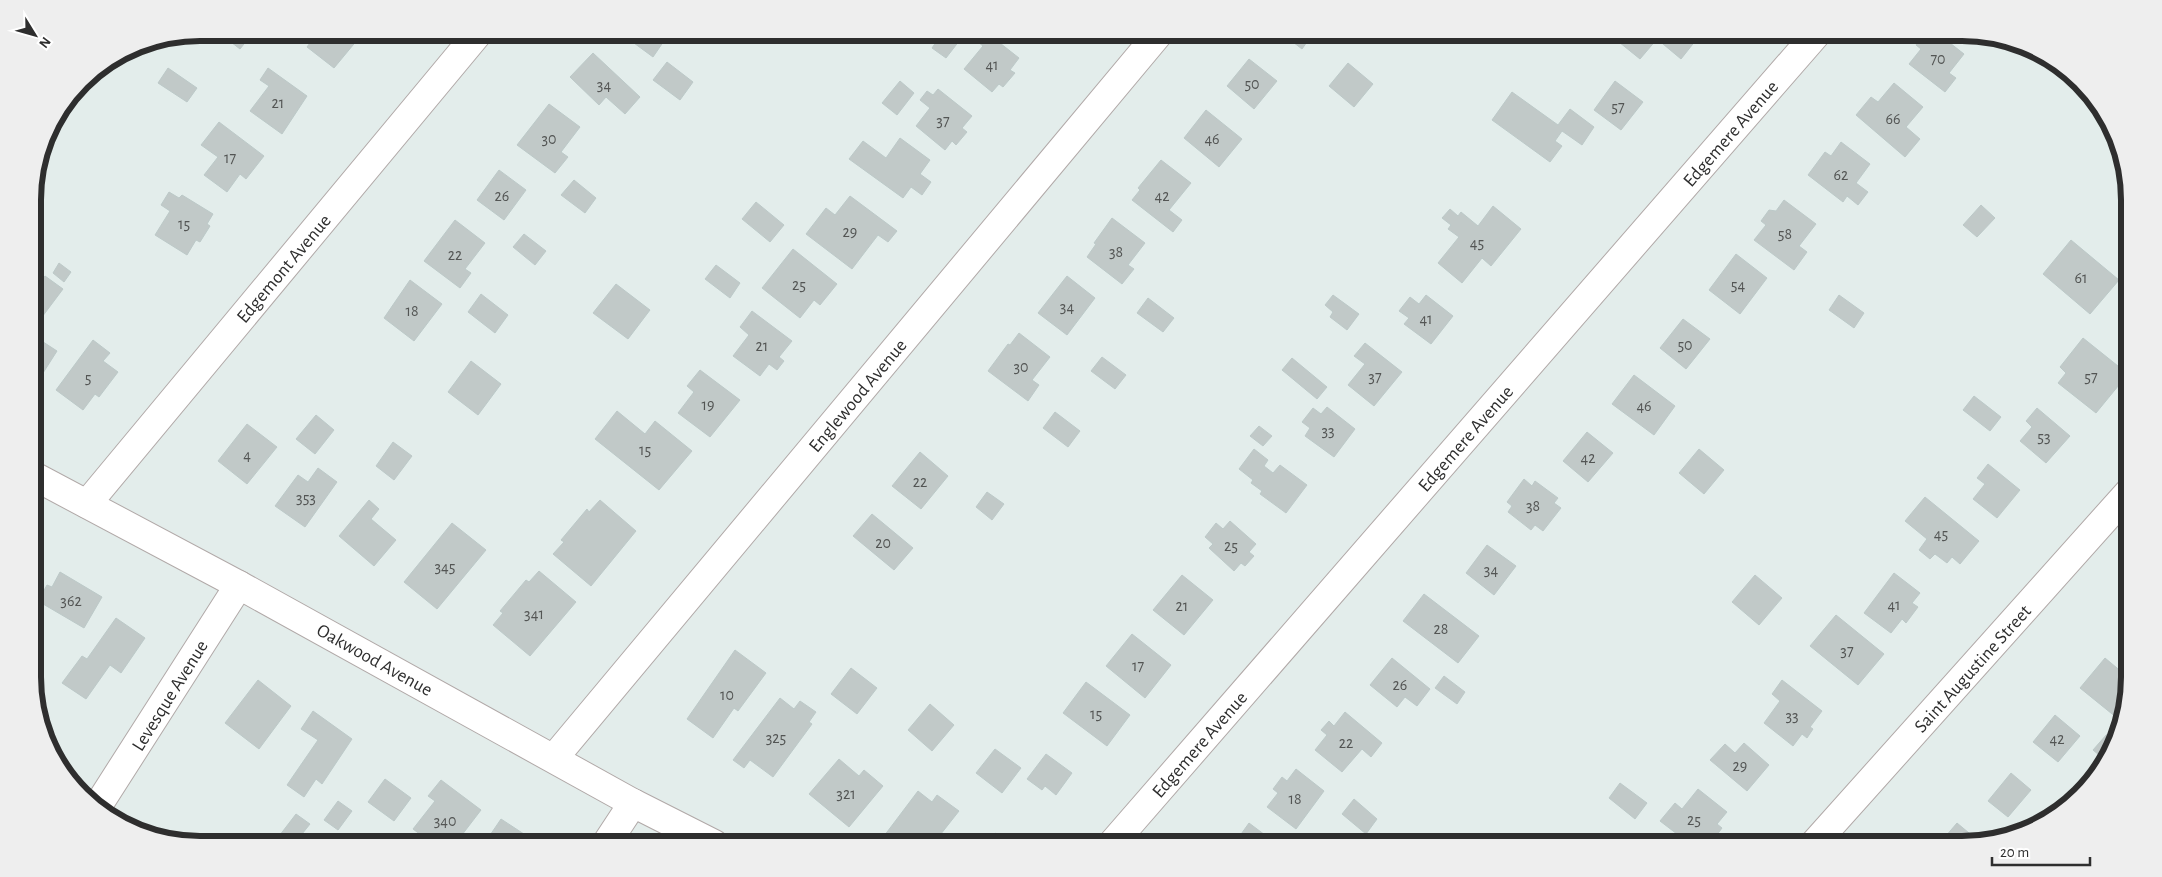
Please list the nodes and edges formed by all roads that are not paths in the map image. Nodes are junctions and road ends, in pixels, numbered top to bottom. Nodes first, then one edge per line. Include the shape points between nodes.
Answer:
1 (472, 41) edge
2 (1152, 41) edge
3 (1810, 41) edge
4 (41, 480) edge
5 (2121, 501) edge
6 (87, 504) junction
7 (239, 585) junction
8 (554, 758) junction
9 (102, 801) edge
10 (633, 803) junction
11 (1119, 835) edge
12 (1822, 835) edge
13 (611, 836) edge
14 (698, 836) edge

1 - 6 street, Edgemont Avenue
2 - 8 street, Englewood Avenue
3 - 11 street, Edgemere Avenue
4 - 6 street, Oakwood Avenue
5 - 12 street, Saint Augustine Street
6 - 7 street, Oakwood Avenue
7 - 8 street, Oakwood Avenue
7 - 9 street, Levesque Avenue
8 - 10 street, Oakwood Avenue
10 - 13 street
10 - 14 street, Oakwood Avenue

